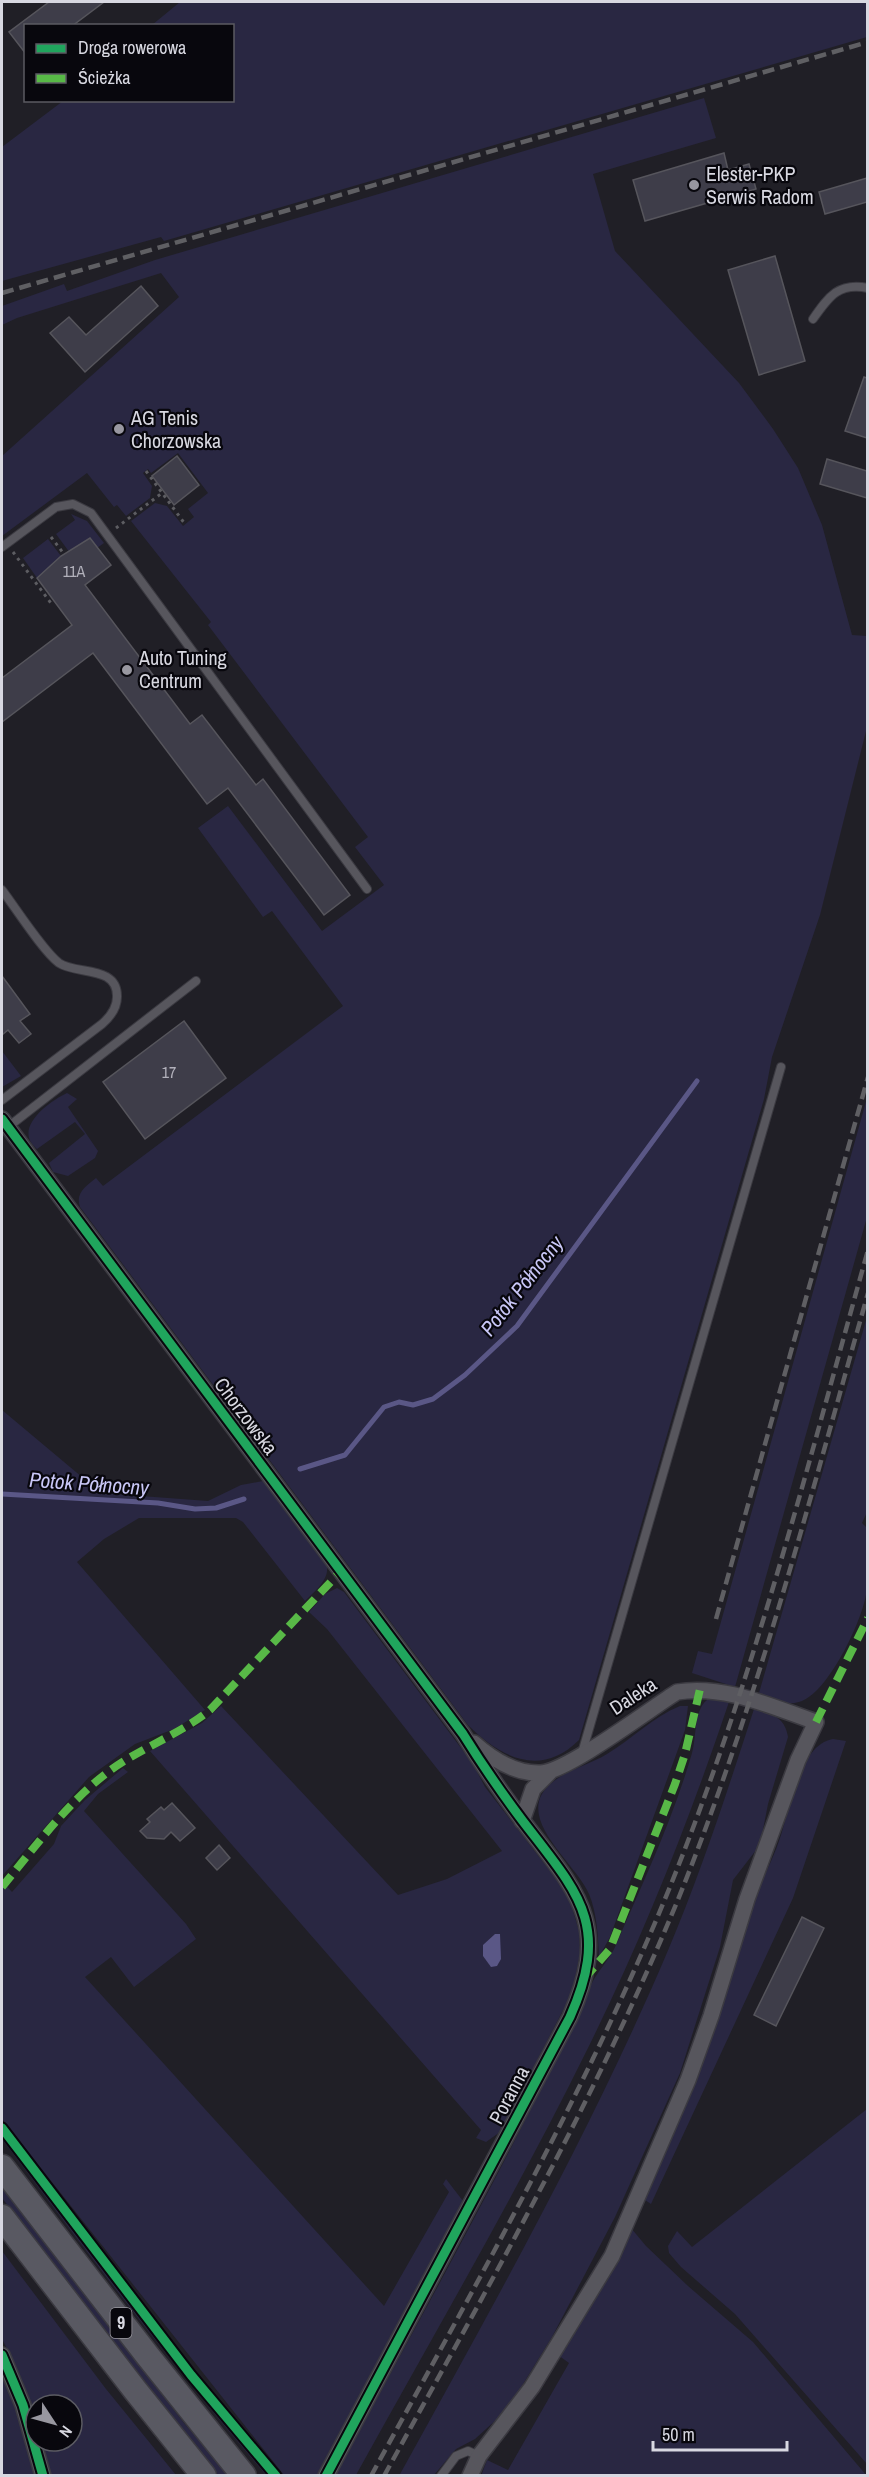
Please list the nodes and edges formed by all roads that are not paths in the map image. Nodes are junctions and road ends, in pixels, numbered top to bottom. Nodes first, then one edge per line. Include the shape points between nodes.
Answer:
1 (867, 288) edge
2 (813, 319) dead end
3 (4, 545) edge
4 (367, 889) dead end
5 (2, 890) edge
6 (196, 981) dead end
7 (781, 1068) dead end
8 (2, 1100) edge
9 (5, 1123) edge
10 (463, 1734) junction
11 (582, 1755) junction
12 (550, 1772) junction
13 (522, 1821) junction
14 (2, 2167) edge
15 (2, 2217) edge
16 (2, 2355) edge
17 (479, 2457) junction
18 (43, 2475) edge
19 (204, 2475) edge
20 (244, 2475) edge
21 (326, 2475) edge
22 (441, 2475) edge
23 (470, 2475) edge

1 - 2 lane via 854,285 839,289
3 - 4 lane via 65,503 91,513
5 - 8 lane via 54,958 67,967 107,977 117,991 117,1001 102,1024
6 - 9 lane
7 - 11 lane
9 - 10 street, Chorzowska
10 - 12 street via 491,1758 512,1767
10 - 13 street, Poranna
11 - 12 street, Daleka
11 - 17 street, Daleka via 677,1692 693,1689 750,1699 816,1722 750,1889 688,2080 612,2256 532,2387
12 - 13 street, Daleka via 533,1789
13 - 21 street, Poranna via 561,1867 585,1914 588,1939 584,1979 570,2017
14 - 20 main road, 9
15 - 19 main road, 9
16 - 18 street via 23,2405
17 - 22 lane via 468,2451 456,2456
17 - 23 street

